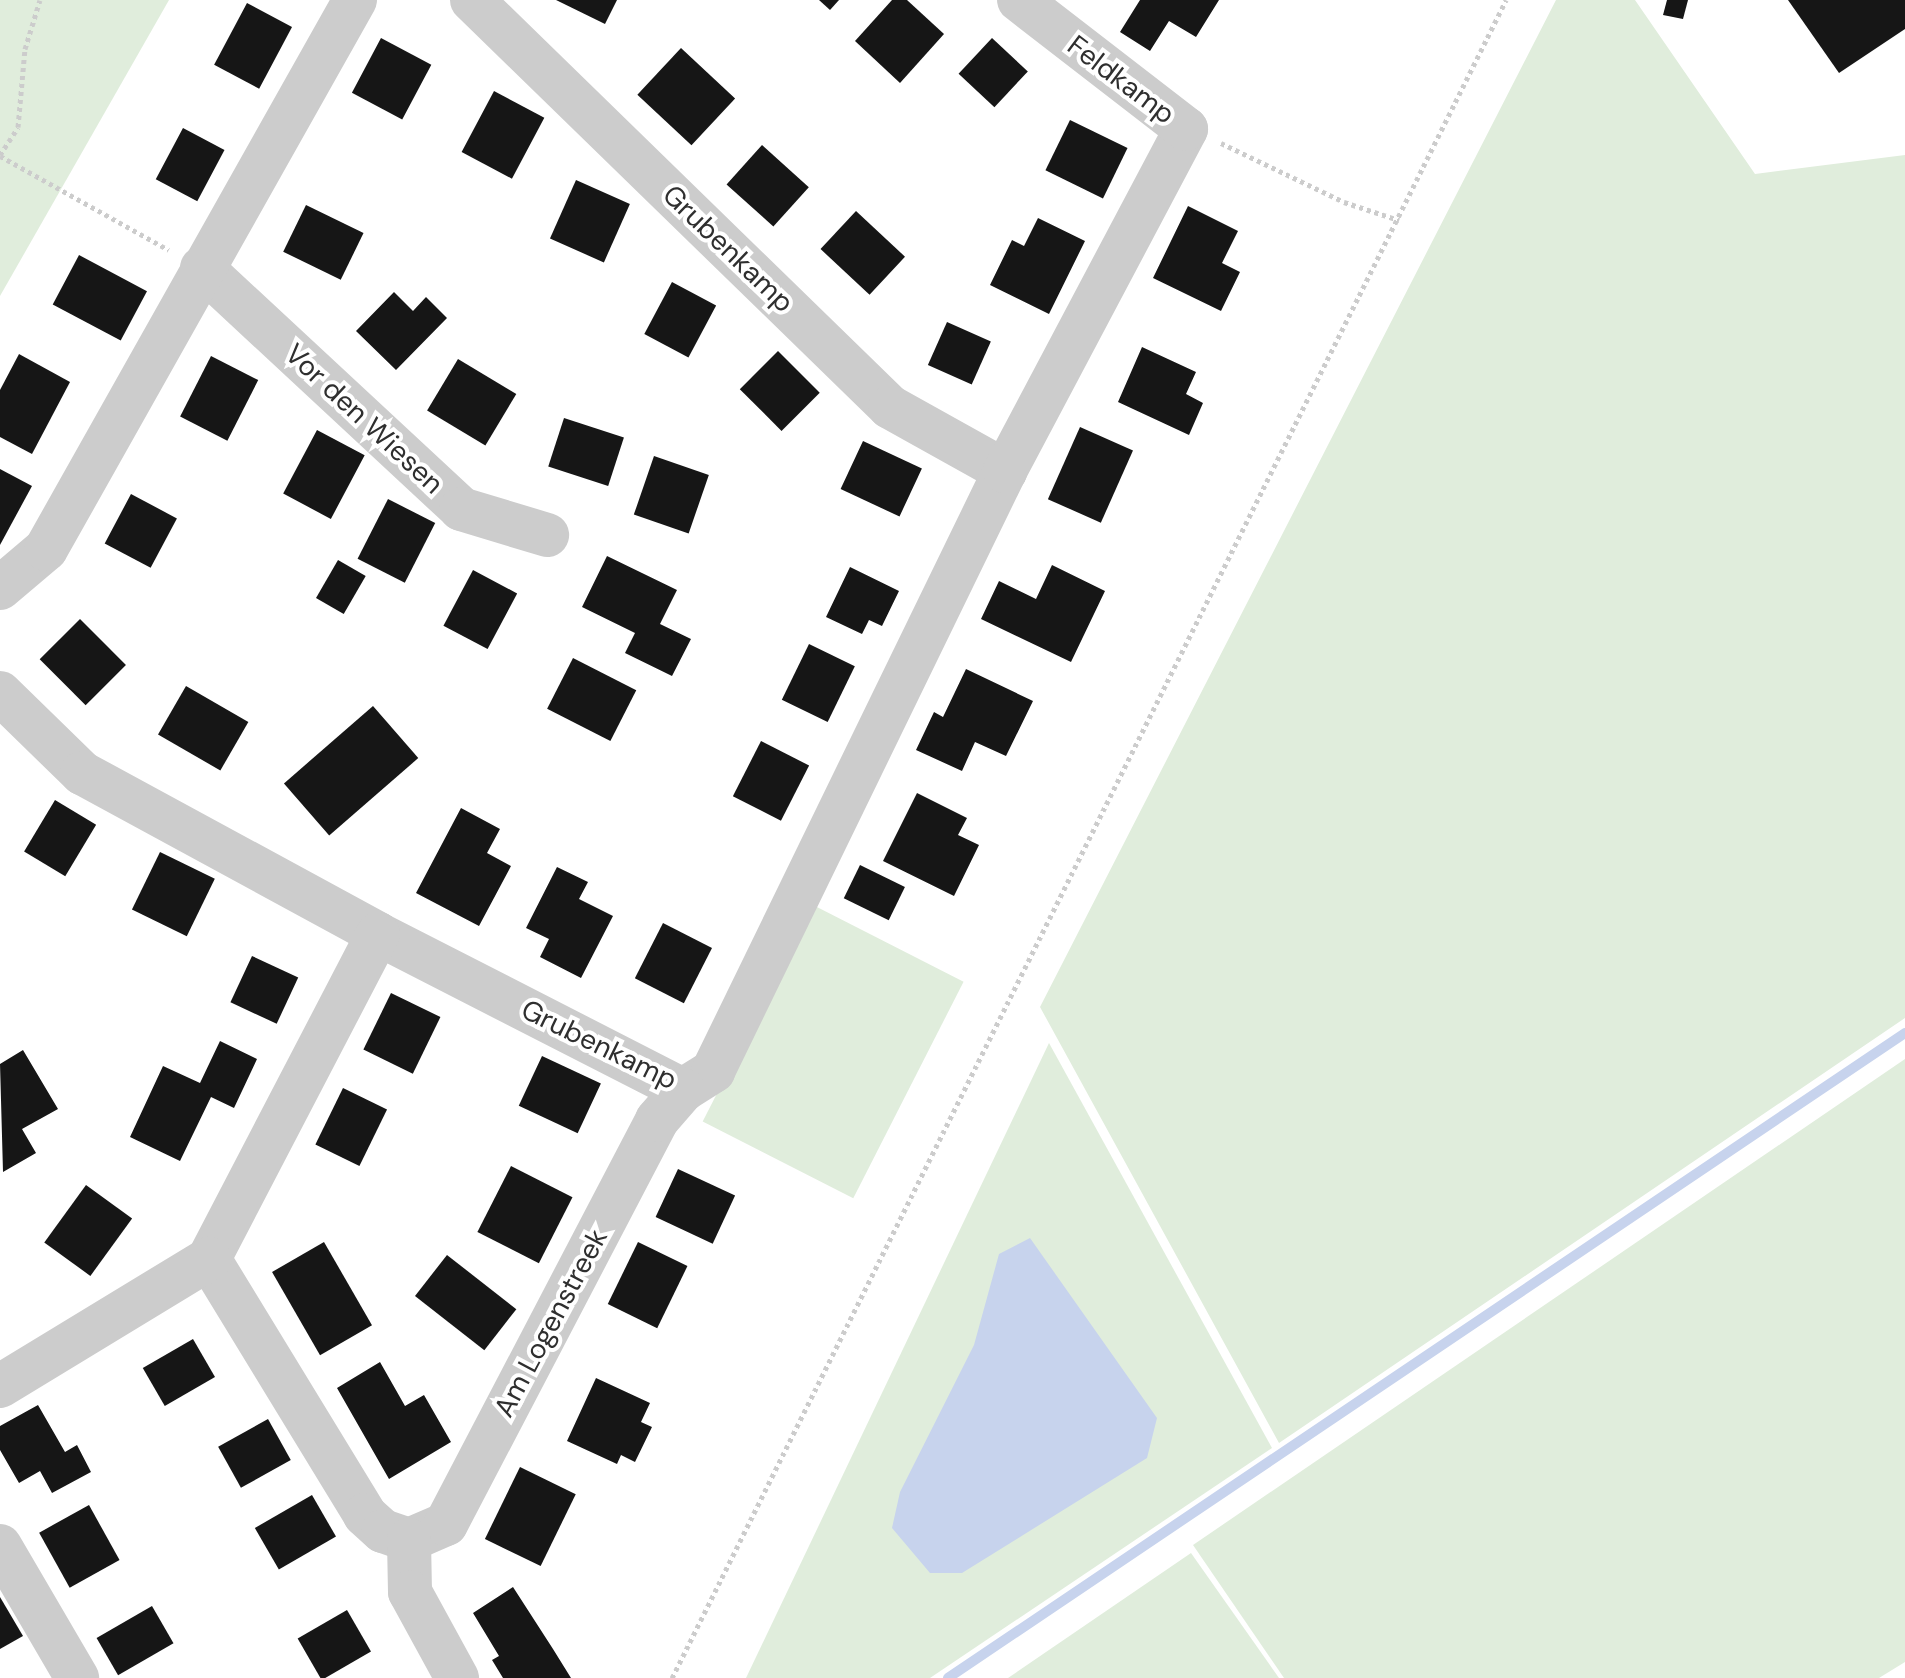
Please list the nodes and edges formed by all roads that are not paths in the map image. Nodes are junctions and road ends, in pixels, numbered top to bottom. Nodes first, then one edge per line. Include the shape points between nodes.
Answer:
1 (355, 0) edge
2 (472, 0) edge
3 (1019, 0) edge
4 (1186, 129) joint
5 (202, 268) junction
6 (1005, 471) junction
7 (547, 535) dead end
8 (0, 588) edge
9 (0, 693) edge
10 (378, 934) junction
11 (683, 1090) junction
12 (209, 1259) junction
13 (0, 1386) edge
14 (409, 1540) junction
15 (0, 1546) edge
16 (77, 1678) edge
17 (457, 1678) edge

1 - 5 street
2 - 6 street, Grubenkamp via 890,407
3 - 4 street, Feldkamp
4 - 6 street, Grubenkamp
5 - 7 street, Vor den Wiesen via 461,509
5 - 8 street via 46,549
6 - 11 street, Grubenkamp via 713,1071
9 - 10 street, Grubenkamp via 82,773
10 - 11 street, Grubenkamp
10 - 12 street
11 - 14 street, Am Logenstreek via 657,1120 446,1524
12 - 13 street
12 - 14 street via 365,1515 383,1531
14 - 17 street via 410,1592
15 - 16 street

